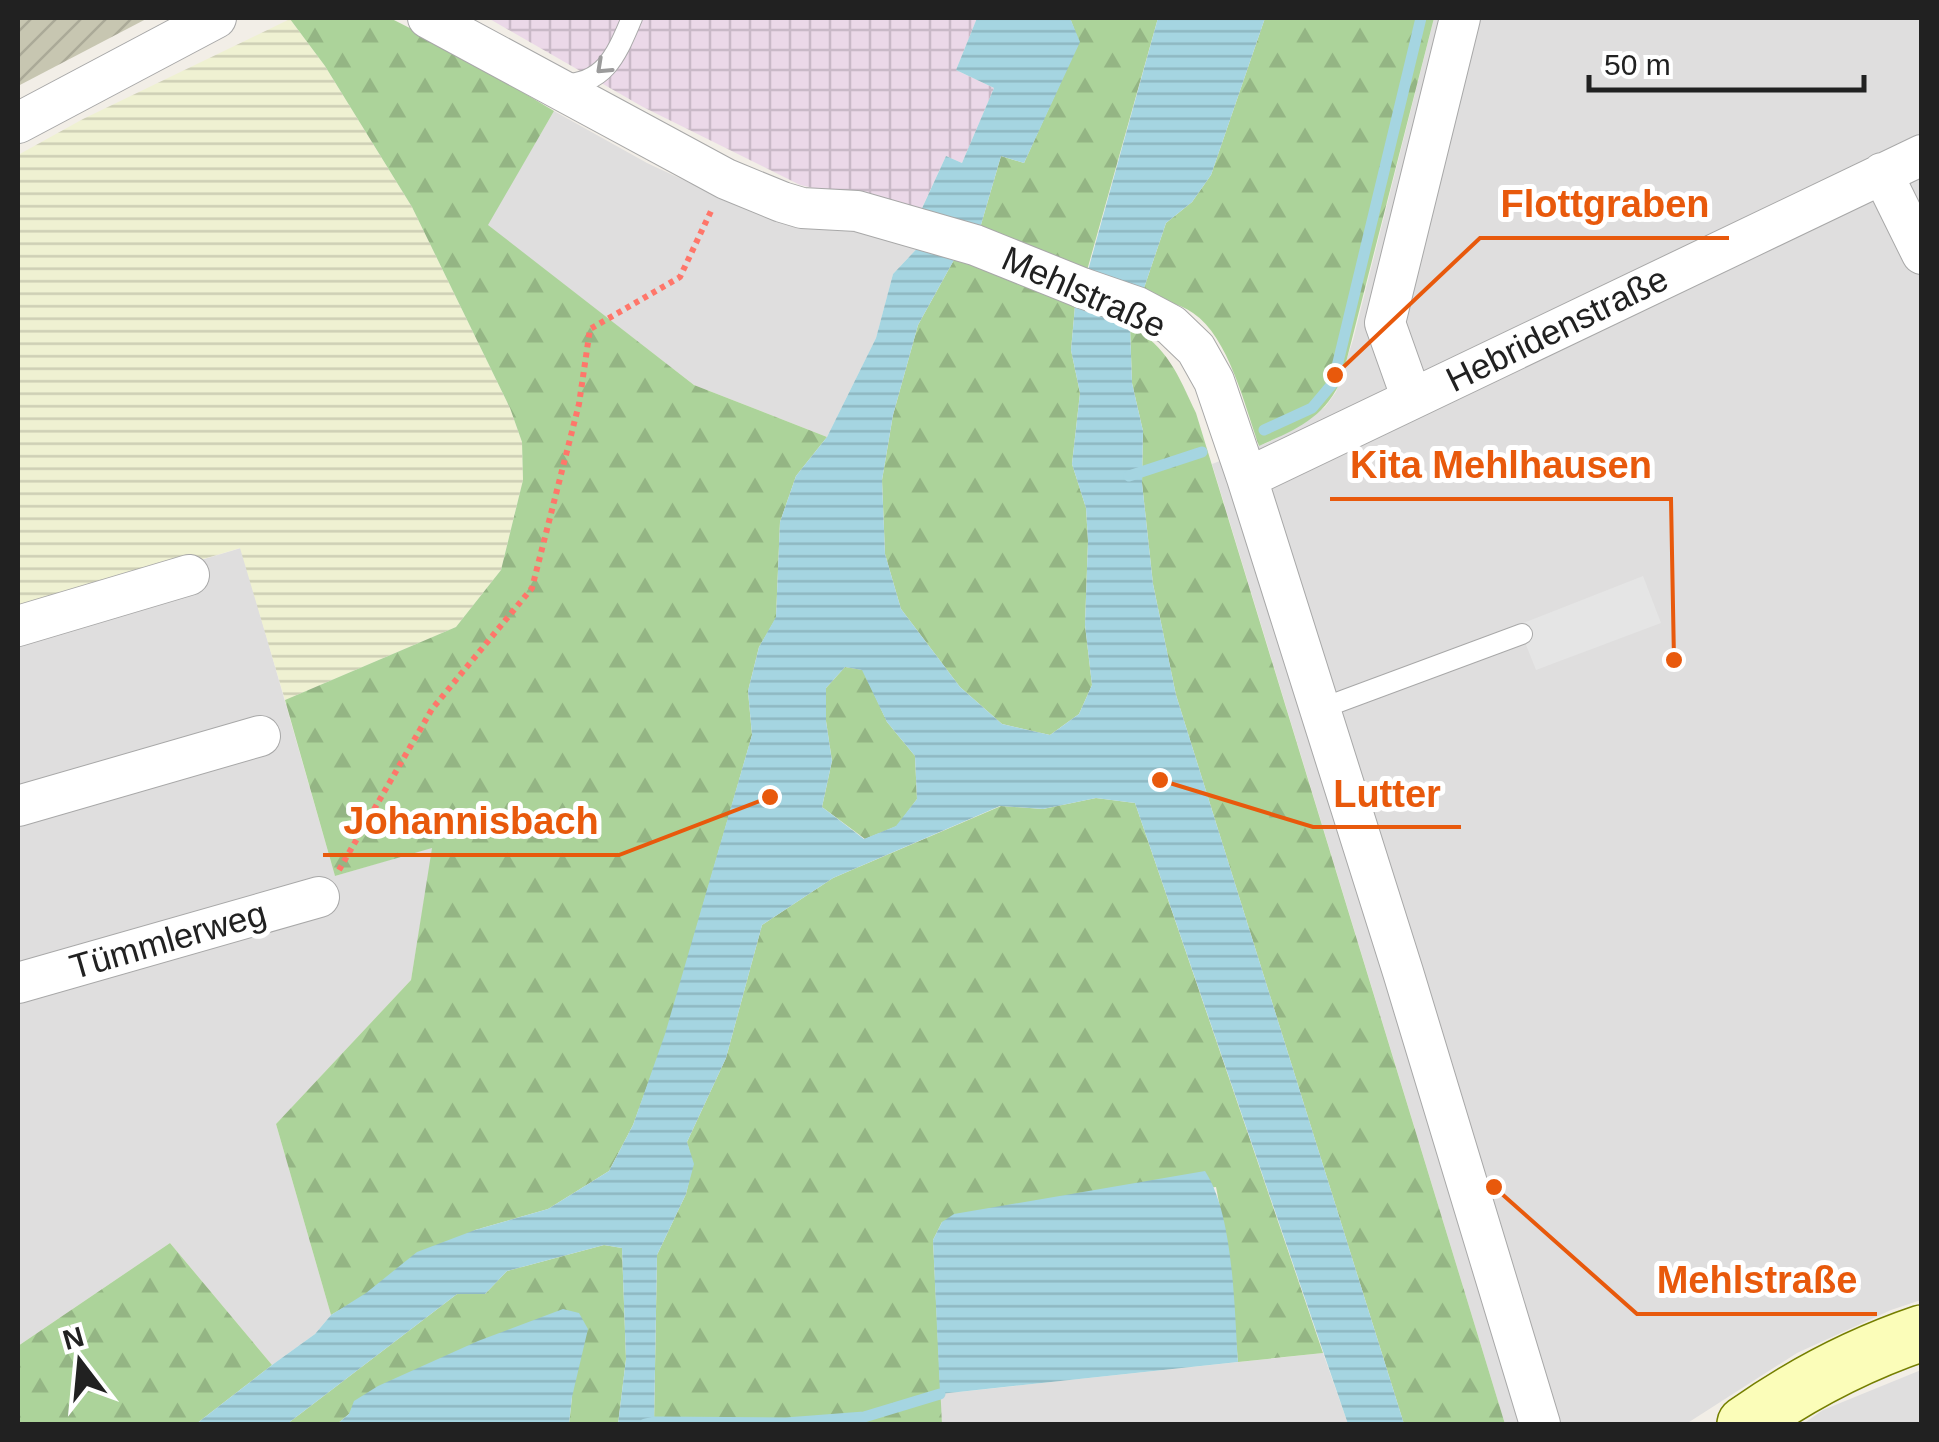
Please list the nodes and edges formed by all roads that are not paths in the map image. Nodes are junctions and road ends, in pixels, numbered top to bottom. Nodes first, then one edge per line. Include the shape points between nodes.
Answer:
1 (216, 18) edge
2 (428, 18) edge
3 (632, 18) edge
4 (1460, 18) edge
5 (550, 84) junction
6 (18, 123) edge
7 (1922, 155) edge
8 (1882, 173) junction
9 (1922, 254) edge
10 (1412, 399) junction
11 (1247, 478) junction
12 (189, 576) dead end
13 (18, 626) edge
14 (1522, 634) dead end
15 (1320, 709) junction
16 (260, 736) dead end
17 (18, 806) edge
18 (319, 898) road end
19 (18, 982) edge
20 (1922, 1333) edge
21 (1540, 1424) edge
22 (1744, 1424) edge

1 - 6 street
2 - 5 street, Mehlstraße
3 -> 5 lane via 612,61 596,76
4 - 10 street via 1385,323
5 - 11 street, Mehlstraße via 782,202 857,210 976,244 1171,325 1196,349 1214,381
7 - 8 street, Hebridenstraße
8 - 9 street
8 - 10 street, Hebridenstraße
10 - 11 street, Hebridenstraße
11 - 15 street, Mehlstraße
12 - 13 street
14 - 15 lane
15 - 21 street, Mehlstraße
16 - 17 street
18 - 19 street, Tümmlerweg
20 - 22 street via 1846,1362

